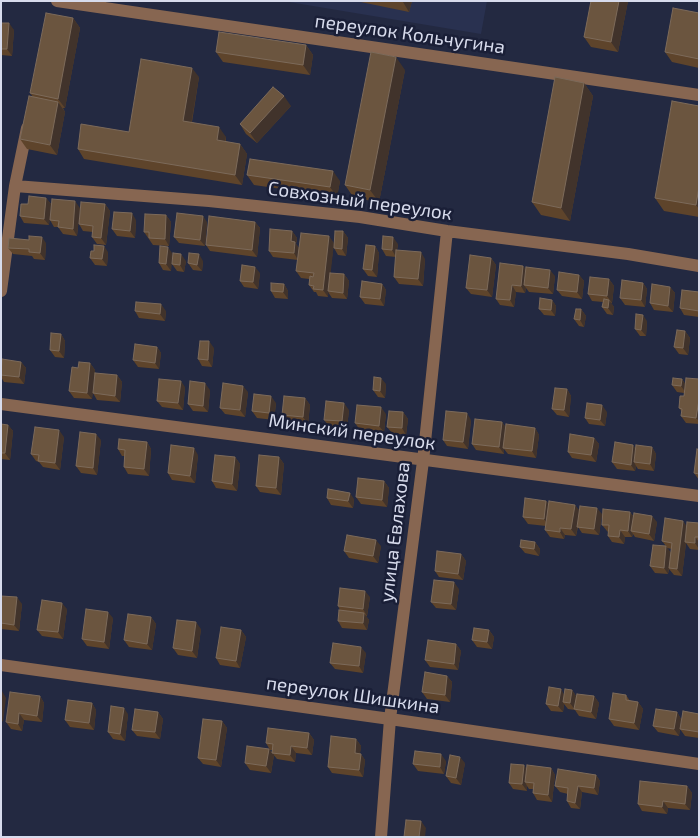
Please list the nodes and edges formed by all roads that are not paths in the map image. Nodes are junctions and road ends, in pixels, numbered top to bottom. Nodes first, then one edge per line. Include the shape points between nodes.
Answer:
1 (55, 4) edge
2 (699, 95) edge
3 (30, 118) edge
4 (14, 186) junction
5 (447, 231) junction
6 (699, 266) edge
7 (1, 291) edge
8 (1, 404) edge
9 (423, 461) junction
10 (699, 496) edge
11 (1, 665) edge
12 (390, 718) junction
13 (699, 764) edge
14 (381, 837) edge

1 - 2 street, переулок Кольчугина
3 - 4 street
4 - 5 street, Совхозный переулок via 209,201 360,217
4 - 7 street
5 - 6 street, Совхозный переулок
5 - 9 street, улица Евлахова
8 - 9 street, Минский переулок
9 - 10 street, Минский переулок
9 - 12 street, улица Евлахова
11 - 12 street, переулок Шишкина
12 - 13 street, переулок Шишкина
12 - 14 street, улица Евлахова

